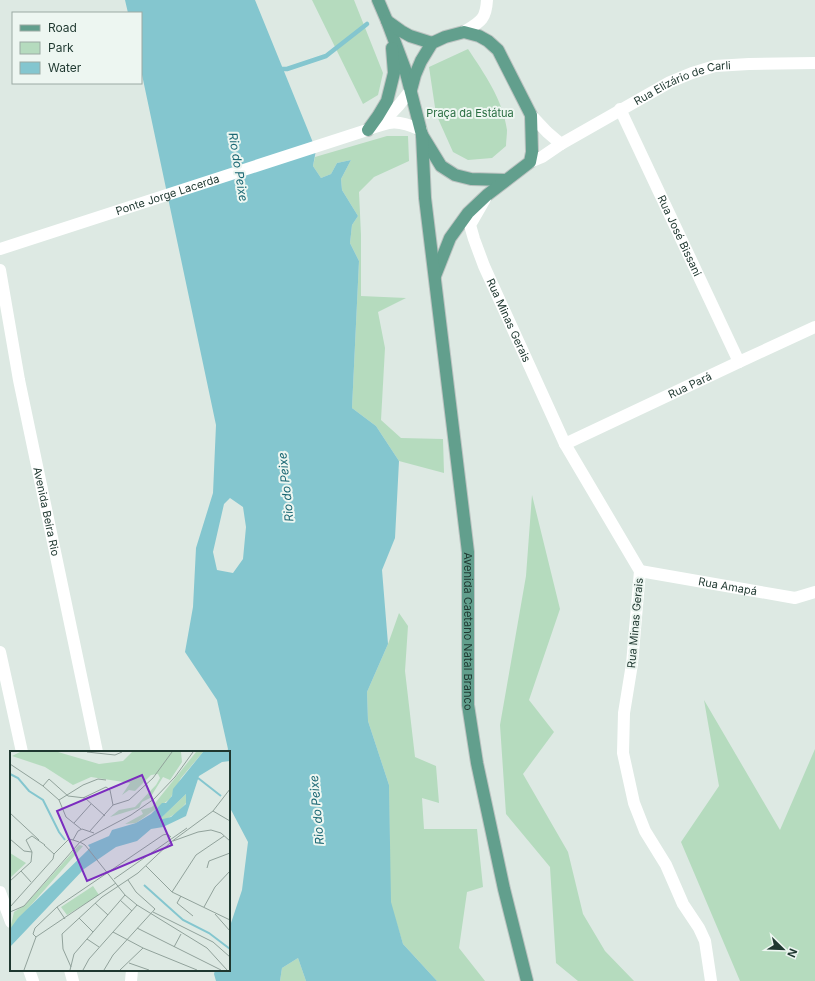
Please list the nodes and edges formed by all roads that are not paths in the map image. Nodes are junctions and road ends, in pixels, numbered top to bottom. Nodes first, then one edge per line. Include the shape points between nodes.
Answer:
1 (378, 0) edge
2 (487, 0) edge
3 (387, 21) junction
4 (464, 32) junction
5 (432, 43) junction
6 (815, 63) edge
7 (411, 90) junction
8 (620, 110) junction
9 (531, 115) junction
10 (381, 124) junction
11 (367, 130) junction
12 (421, 132) junction
13 (561, 144) junction
14 (530, 162) junction
15 (506, 180) junction
16 (487, 195) junction
17 (0, 249) edge
18 (0, 270) edge
19 (435, 277) junction
20 (815, 327) edge
21 (739, 362) junction
22 (566, 444) junction
23 (640, 571) junction
24 (815, 592) edge
25 (0, 652) edge
26 (22, 751) edge
27 (97, 751) edge
28 (0, 892) edge
29 (10, 919) edge
30 (29, 971) edge
31 (70, 971) edge
32 (132, 971) edge
33 (33, 981) edge
34 (73, 981) edge
35 (131, 981) edge
36 (527, 981) edge
37 (711, 981) edge

1 - 3 main road
2 - 4 street via 483,18
3 - 5 main road via 410,36
3 - 7 main road
3 - 11 main road via 394,73 387,101
4 - 5 main road
4 - 9 main road via 479,36 498,50
5 - 7 main road via 421,61
6 - 8 street, Rua Elizário de Carli via 715,66 670,82
7 - 10 street, Ponte Jorge Lacerda
7 - 12 main road
8 - 13 street, Rua Elizário de Carli
8 - 21 street, Rua José Bissani
9 - 13 street
9 - 14 main road
10 - 11 street, Ponte Jorge Lacerda
10 - 12 street, Ponte Jorge Lacerda via 395,122 411,126
11 - 17 street, Ponte Jorge Lacerda
12 - 15 main road via 442,166 455,175 471,179
12 - 19 main road, Avenida Caetano Natal Branco via 425,198
13 - 14 street, Rua Elizário de Carli
14 - 15 main road
15 - 16 main road, Avenida Caetano Natal Branco
16 - 19 main road, Avenida Caetano Natal Branco via 468,213 450,238
16 - 22 street, Rua Minas Gerais via 470,225 474,239
18 - 27 street, Avenida Beira Rio via 19,380
19 - 36 main road, Avenida Caetano Natal Branco via 468,552 468,705 492,837
20 - 21 street, Rua Pará
21 - 22 street, Rua Pará
22 - 23 street, Rua Minas Gerais
23 - 24 street, Rua Amapá via 795,598
23 - 37 street, Rua Minas Gerais via 632,664 624,712 623,753 634,802 645,831 666,865 683,904 705,941
25 - 26 street
28 - 29 street
30 - 33 street
31 - 34 street
32 - 35 street

